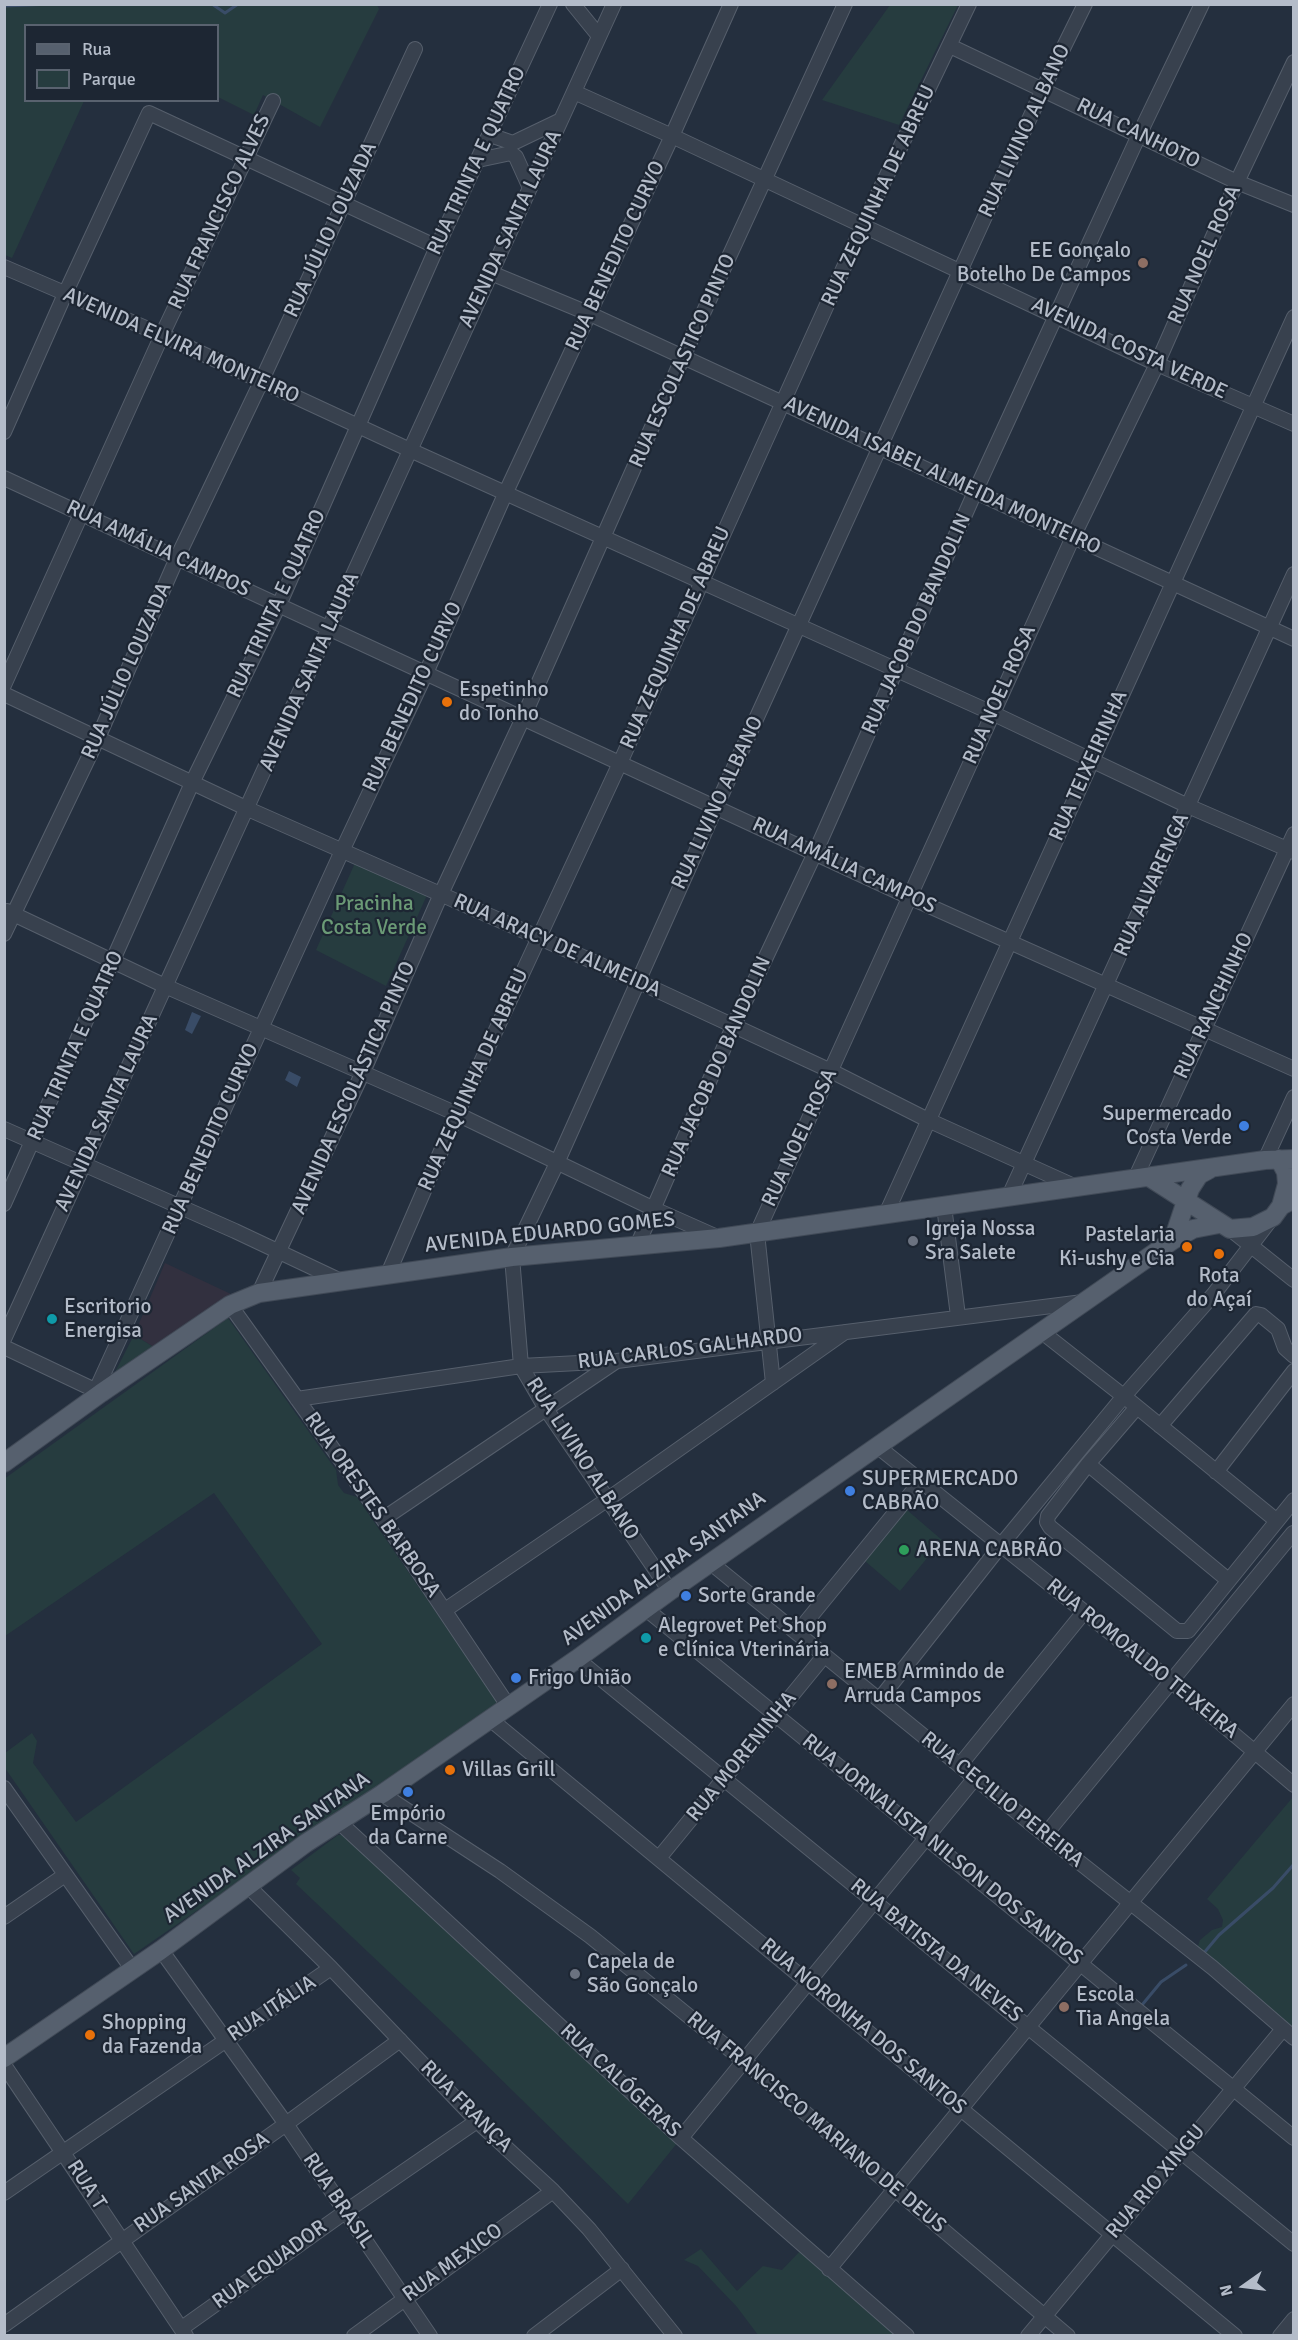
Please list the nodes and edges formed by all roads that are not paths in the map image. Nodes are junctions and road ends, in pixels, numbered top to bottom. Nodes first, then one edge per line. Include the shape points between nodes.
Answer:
1 (550, 4) edge
2 (573, 4) edge
3 (614, 4) edge
4 (731, 4) edge
5 (845, 4) edge
6 (969, 4) edge
7 (1085, 4) edge
8 (1202, 4) edge
9 (599, 36) junction
10 (950, 46) junction
11 (416, 49) dead end
12 (1293, 62) edge
13 (1043, 89) junction
14 (574, 92) junction
15 (273, 101) dead end
16 (561, 120) junction
17 (490, 135) junction
18 (1139, 135) junction
19 (672, 136) junction
20 (512, 148) junction
21 (246, 158) junction
22 (478, 160) junction
23 (766, 180) junction
24 (1236, 182) junction
25 (530, 188) junction
26 (342, 204) junction
27 (1293, 205) edge
28 (863, 225) junction
29 (437, 247) junction
30 (4, 267) edge
31 (960, 271) junction
32 (491, 273) junction
33 (65, 294) junction
34 (590, 314) junction
35 (1056, 316) junction
36 (1293, 317) edge
37 (162, 335) junction
38 (683, 357) junction
39 (1157, 364) junction
40 (261, 382) junction
41 (782, 403) junction
42 (1253, 406) junction
43 (1293, 424) edge
44 (358, 425) junction
45 (4, 432) edge
46 (880, 448) junction
47 (410, 450) junction
48 (4, 478) edge
49 (506, 492) junction
50 (975, 492) junction
51 (82, 514) junction
52 (604, 536) junction
53 (1072, 537) junction
54 (177, 558) junction
55 (1293, 574) edge
56 (702, 581) junction
57 (1173, 583) junction
58 (279, 605) junction
59 (800, 625) junction
60 (1269, 628) junction
61 (329, 629) junction
62 (1293, 639) edge
63 (897, 669) junction
64 (426, 673) junction
65 (4, 685) edge
66 (4, 694) edge
67 (992, 713) junction
68 (523, 718) junction
69 (98, 738) junction
70 (1091, 760) junction
71 (620, 763) junction
72 (192, 783) junction
73 (1188, 806) junction
74 (716, 807) junction
75 (248, 809) junction
76 (1293, 834) edge
77 (342, 851) junction
78 (1290, 851) edge
79 (815, 853) junction
80 (441, 894) junction
81 (909, 897) junction
82 (9, 912) edge
83 (4, 934) edge
84 (538, 938) junction
85 (1011, 940) junction
86 (114, 961) junction
87 (637, 981) junction
88 (1107, 984) junction
89 (165, 986) junction
90 (734, 1027) junction
91 (261, 1029) junction
92 (1204, 1029) junction
93 (1293, 1069) edge
94 (831, 1071) junction
95 (363, 1072) junction
96 (1293, 1097) edge
97 (457, 1114) junction
98 (928, 1120) junction
99 (4, 1129) edge
100 (33, 1142) junction
101 (1279, 1159) edge
102 (557, 1163) junction
103 (1024, 1164) junction
104 (83, 1165) junction
105 (1212, 1168) junction
106 (1142, 1178) junction
107 (1076, 1187) junction
108 (1009, 1196) junction
109 (1187, 1202) junction
110 (4, 1204) edge
111 (944, 1206) junction
112 (180, 1207) junction
113 (1283, 1207) edge
114 (654, 1209) junction
115 (886, 1214) junction
116 (1224, 1226) junction
117 (757, 1233) junction
118 (719, 1238) junction
119 (1173, 1240) junction
120 (637, 1246) junction
121 (1251, 1246) junction
122 (279, 1252) junction
123 (512, 1257) junction
124 (388, 1274) junction
125 (1293, 1280) edge
126 (341, 1281) junction
127 (259, 1293) junction
128 (1083, 1302) junction
129 (230, 1305) junction
130 (958, 1316) junction
131 (846, 1331) junction
132 (1042, 1332) junction
133 (4, 1338) edge
134 (768, 1341) junction
135 (4, 1347) edge
136 (1293, 1356) edge
137 (616, 1361) junction
138 (521, 1366) junction
139 (1293, 1371) edge
140 (773, 1383) junction
141 (99, 1392) junction
142 (1124, 1396) junction
143 (297, 1399) junction
144 (1137, 1407) junction
145 (546, 1409) junction
146 (1160, 1426) junction
147 (877, 1446) junction
148 (4, 1463) edge
149 (1088, 1464) junction
150 (1216, 1472) junction
151 (921, 1481) junction
152 (608, 1499) junction
153 (1293, 1500) edge
154 (383, 1519) junction
155 (1277, 1521) junction
156 (1293, 1533) edge
157 (1002, 1544) junction
158 (711, 1563) junction
159 (1228, 1580) junction
160 (670, 1591) junction
161 (646, 1609) junction
162 (445, 1610) junction
163 (1084, 1612) junction
164 (797, 1633) junction
165 (824, 1656) junction
166 (577, 1659) junction
167 (1172, 1682) junction
168 (879, 1700) junction
169 (1293, 1704) edge
170 (508, 1707) junction
171 (776, 1715) junction
172 (490, 1719) junction
173 (1256, 1752) junction
174 (960, 1765) junction
175 (725, 1778) junction
176 (975, 1778) junction
177 (1293, 1785) edge
178 (5, 1789) edge
179 (382, 1794) junction
180 (338, 1821) junction
181 (1045, 1835) junction
182 (926, 1838) junction
183 (659, 1858) junction
184 (65, 1875) junction
185 (249, 1887) junction
186 (875, 1901) junction
187 (1130, 1903) junction
188 (4, 1917) edge
189 (161, 1950) junction
190 (1081, 1963) junction
191 (331, 1968) junction
192 (132, 1970) junction
193 (808, 1982) junction
194 (1028, 2027) junction
195 (1288, 2034) edge
196 (227, 2040) junction
197 (400, 2040) junction
198 (4, 2058) edge
199 (744, 2061) junction
200 (4, 2065) edge
201 (1234, 2090) junction
202 (961, 2109) junction
203 (477, 2121) junction
204 (286, 2124) junction
205 (681, 2138) junction
206 (1293, 2138) edge
207 (63, 2151) junction
208 (1181, 2152) junction
209 (895, 2189) junction
210 (553, 2191) junction
211 (4, 2193) edge
212 (345, 2212) junction
213 (1112, 2234) junction
214 (122, 2241) junction
215 (1293, 2244) edge
216 (622, 2269) junction
217 (829, 2269) junction
218 (404, 2298) junction
219 (1045, 2316) junction
220 (1293, 2319) edge
221 (4, 2325) edge
222 (184, 2332) edge
223 (354, 2336) edge
224 (430, 2336) edge
225 (534, 2336) edge
226 (675, 2336) edge
227 (907, 2336) edge
228 (1028, 2336) edge
229 (1068, 2336) edge
230 (1235, 2336) edge
231 (1280, 2336) edge

1 - 17 street, RUA TRINTA E QUATRO
2 - 9 street
3 - 9 street, AVENIDA SANTA LAURA
4 - 19 street, RUA BENEDITO CURVO
5 - 23 street, RUA ESCOLASTICO PINTO
6 - 10 street, RUA ZEQUINHA DE ABREU
7 - 13 street, RUA LIVINO ALBANO
8 - 18 street, RUA JACOB DO BANDOLIN
9 - 14 street, AVENIDA SANTA LAURA
10 - 13 street, RUA CANHOTO
10 - 28 street, RUA ZEQUINHA DE ABREU
11 - 26 street, RUA JÚLIO LOUZADA
12 - 24 street, RUA NOEL ROSA
13 - 18 street, RUA CANHOTO
13 - 31 street, RUA LIVINO ALBANO
14 - 16 street, AVENIDA SANTA LAURA
14 - 19 street, AVENIDA COSTA VERDE
15 - 21 street, RUA FRANCISCO ALVES
16 - 20 street
16 - 25 street, AVENIDA SANTA LAURA
17 - 20 street
17 - 22 street, RUA TRINTA E QUATRO
18 - 24 street, RUA CANHOTO
18 - 35 street, RUA JACOB DO BANDOLIN
19 - 23 street, AVENIDA COSTA VERDE
19 - 34 street, RUA BENEDITO CURVO
20 - 22 street
20 - 25 street
21 - 26 street
21 - 33 street via 149,113
21 - 37 street, RUA FRANCISCO ALVES
22 - 29 street, RUA TRINTA E QUATRO
23 - 28 street, AVENIDA COSTA VERDE
23 - 38 street, RUA ESCOLASTICO PINTO
24 - 27 street, RUA CANHOTO
24 - 39 street, RUA NOEL ROSA
25 - 32 street, AVENIDA SANTA LAURA
26 - 29 street
26 - 40 street, RUA JÚLIO LOUZADA
28 - 31 street, AVENIDA COSTA VERDE
28 - 41 street, RUA ZEQUINHA DE ABREU
29 - 44 street, RUA TRINTA E QUATRO
30 - 33 street, AVENIDA ELVIRA MONTEIRO
31 - 35 street, AVENIDA COSTA VERDE
31 - 46 street, RUA LIVINO ALBANO
32 - 34 street, AVENIDA ISABEL ALMEIDA MONTEIRO
32 - 47 street, AVENIDA SANTA LAURA
33 - 37 street, AVENIDA ELVIRA MONTEIRO
33 - 45 street
34 - 38 street, AVENIDA ISABEL ALMEIDA MONTEIRO
34 - 49 street, RUA BENEDITO CURVO
35 - 39 street, AVENIDA COSTA VERDE
35 - 50 street, RUA JACOB DO BANDOLIN
36 - 42 street, RUA TEIXEIRINHA
37 - 40 street, AVENIDA ELVIRA MONTEIRO
37 - 51 street, RUA FRANCISCO ALVES
38 - 41 street, AVENIDA ISABEL ALMEIDA MONTEIRO
38 - 52 street, RUA ESCOLASTICO PINTO
39 - 42 street, AVENIDA COSTA VERDE
39 - 53 street, RUA NOEL ROSA
40 - 44 street, AVENIDA ELVIRA MONTEIRO
40 - 54 street, RUA JÚLIO LOUZADA
41 - 46 street, AVENIDA ISABEL ALMEIDA MONTEIRO
41 - 56 street, RUA ZEQUINHA DE ABREU
42 - 43 street, AVENIDA COSTA VERDE
42 - 57 street, RUA TEIXEIRINHA
44 - 47 street
44 - 58 street, RUA TRINTA E QUATRO
46 - 50 street, AVENIDA ISABEL ALMEIDA MONTEIRO
46 - 59 street, RUA LIVINO ALBANO
47 - 49 street
47 - 61 street, AVENIDA SANTA LAURA
48 - 51 street, RUA AMÁLIA CAMPOS
49 - 52 street
49 - 64 street, RUA BENEDITO CURVO
50 - 53 street, AVENIDA ISABEL ALMEIDA MONTEIRO
50 - 63 street, RUA JACOB DO BANDOLIN
51 - 54 street, RUA AMÁLIA CAMPOS
51 - 65 street, RUA FRANCISCO ALVES
52 - 56 street
52 - 68 street, RUA ESCOLASTICO PINTO
53 - 57 street, AVENIDA ISABEL ALMEIDA MONTEIRO
53 - 67 street, RUA NOEL ROSA
54 - 58 street, RUA AMÁLIA CAMPOS
54 - 69 street, RUA JÚLIO LOUZADA
55 - 60 street, RUA ALVARENGA
56 - 59 street
56 - 71 street, RUA ZEQUINHA DE ABREU
57 - 60 street, AVENIDA ISABEL ALMEIDA MONTEIRO
57 - 70 street, RUA TEIXEIRINHA
58 - 61 street, RUA AMÁLIA CAMPOS
58 - 72 street, RUA TRINTA E QUATRO
59 - 63 street
59 - 74 street, RUA LIVINO ALBANO
60 - 62 street, AVENIDA ISABEL ALMEIDA MONTEIRO
60 - 73 street, RUA ALVARENGA
61 - 64 street, RUA AMÁLIA CAMPOS
61 - 75 street, AVENIDA SANTA LAURA
63 - 67 street
63 - 79 street, RUA JACOB DO BANDOLIN
64 - 68 street, RUA AMÁLIA CAMPOS
64 - 77 street, RUA BENEDITO CURVO
66 - 69 street, RUA ARACY DE ALMEIDA
67 - 70 street
67 - 81 street, RUA NOEL ROSA
68 - 71 street, RUA AMÁLIA CAMPOS
68 - 80 street, AVENIDA ESCOLÁSTICA PINTO
69 - 72 street, RUA ARACY DE ALMEIDA
69 - 82 street, RUA JÚLIO LOUZADA
70 - 73 street
70 - 85 street, RUA TEIXEIRINHA
71 - 74 street, RUA AMÁLIA CAMPOS
71 - 84 street, RUA ZEQUINHA DE ABREU
72 - 75 street, RUA ARACY DE ALMEIDA
72 - 86 street, RUA TRINTA E QUATRO
73 - 78 street
73 - 88 street, RUA ALVARENGA
74 - 79 street, RUA AMÁLIA CAMPOS
74 - 87 street, RUA LIVINO ALBANO
75 - 77 street, RUA ARACY DE ALMEIDA
75 - 89 street, AVENIDA SANTA LAURA
76 - 78 street, RUA RANCHINHO
77 - 80 street, RUA ARACY DE ALMEIDA
77 - 91 street, RUA BENEDITO CURVO
78 - 92 street, RUA RANCHINHO
79 - 81 street, RUA AMÁLIA CAMPOS
79 - 90 street, RUA JACOB DO BANDOLIN
80 - 84 street, RUA ARACY DE ALMEIDA
80 - 95 street, AVENIDA ESCOLÁSTICA PINTO
81 - 85 street, RUA AMÁLIA CAMPOS
81 - 94 street, RUA NOEL ROSA
82 - 83 street, RUA JÚLIO LOUZADA
82 - 86 street
84 - 87 street, RUA ARACY DE ALMEIDA
84 - 97 street, RUA ZEQUINHA DE ABREU
85 - 88 street, RUA AMÁLIA CAMPOS
85 - 98 street, RUA TEIXEIRINHA
86 - 89 street
86 - 100 street, RUA TRINTA E QUATRO
87 - 90 street, RUA ARACY DE ALMEIDA
87 - 102 street, RUA LIVINO ALBANO
88 - 92 street, RUA AMÁLIA CAMPOS
88 - 103 street, RUA ALVARENGA
89 - 91 street
89 - 104 street, AVENIDA SANTA LAURA
90 - 94 street, RUA ARACY DE ALMEIDA
90 - 114 street, RUA JACOB DO BANDOLIN
91 - 95 street
91 - 112 street, RUA BENEDITO CURVO
92 - 93 street, RUA AMÁLIA CAMPOS
92 - 106 street, RUA RANCHINHO
94 - 98 street, RUA ARACY DE ALMEIDA
94 - 117 street, RUA NOEL ROSA
95 - 97 street
95 - 122 street, AVENIDA ESCOLÁSTICA PINTO
96 - 101 street via 1275,1138
97 - 102 street
97 - 124 street, RUA ZEQUINHA DE ABREU
98 - 103 street, RUA ARACY DE ALMEIDA
98 - 115 street, RUA TEIXEIRINHA
99 - 100 street
100 - 104 street
100 - 110 street, RUA TRINTA E QUATRO
101 - 105 main road, AVENIDA EDUARDO GOMES
101 - 113 main road via 1287,1184
102 - 114 street
102 - 123 street, RUA LIVINO ALBANO
103 - 107 street, RUA ARACY DE ALMEIDA
103 - 108 street, RUA ALVARENGA
104 - 112 street
104 - 133 street, AVENIDA SANTA LAURA
105 - 106 main road, AVENIDA EDUARDO GOMES
105 - 109 main road via 1199,1175
106 - 107 main road, AVENIDA EDUARDO GOMES
106 - 109 main road
107 - 108 main road, AVENIDA EDUARDO GOMES
108 - 111 main road, AVENIDA EDUARDO GOMES
109 - 116 main road
109 - 119 main road
111 - 115 main road, AVENIDA EDUARDO GOMES
111 - 130 street
112 - 122 street
112 - 141 street, RUA BENEDITO CURVO
113 - 116 main road, AVENIDA ALZIRA SANTANA via 1253,1227
113 - 121 street
114 - 118 street
114 - 120 street, RUA JACOB DO BANDOLIN
115 - 117 main road, AVENIDA EDUARDO GOMES
116 - 119 main road, AVENIDA ALZIRA SANTANA via 1193,1229
116 - 121 street
117 - 118 main road, AVENIDA EDUARDO GOMES
117 - 134 street, RUA NOEL ROSA
118 - 120 main road, AVENIDA EDUARDO GOMES
119 - 128 main road, AVENIDA ALZIRA SANTANA
120 - 123 main road, AVENIDA EDUARDO GOMES
121 - 125 street
121 - 142 street
122 - 126 street
122 - 127 street, AVENIDA ESCOLÁSTICA PINTO
123 - 124 main road, AVENIDA EDUARDO GOMES
123 - 138 street, RUA LIVINO ALBANO
124 - 126 main road, AVENIDA EDUARDO GOMES
126 - 127 main road, AVENIDA EDUARDO GOMES
127 - 129 main road, AVENIDA EDUARDO GOMES
128 - 130 street, RUA CARLOS GALHARDO
128 - 132 main road, AVENIDA ALZIRA SANTANA
129 - 141 main road, AVENIDA EDUARDO GOMES
129 - 143 street, RUA ORESTES BARBOSA
130 - 131 street, RUA CARLOS GALHARDO
131 - 134 street, RUA CARLOS GALHARDO
131 - 140 street
132 - 142 street
132 - 147 main road, AVENIDA ALZIRA SANTANA
134 - 137 street, RUA CARLOS GALHARDO
134 - 140 street, RUA NOEL ROSA
135 - 141 street
136 - 146 street via 1278,1329 1256,1314
137 - 138 street, RUA CARLOS GALHARDO
137 - 145 street
138 - 143 street, RUA CARLOS GALHARDO
138 - 145 street, RUA LIVINO ALBANO
139 - 150 street
140 - 152 street
141 - 148 main road, AVENIDA EDUARDO GOMES
142 - 144 street
142 - 157 street
143 - 154 street, RUA ORESTES BARBOSA
144 - 146 street
144 - 149 street
145 - 152 street, RUA LIVINO ALBANO
145 - 154 street
146 - 150 street
147 - 151 street, RUA ROMOALDO TEIXEIRA
147 - 158 main road, AVENIDA ALZIRA SANTANA
149 - 159 street
149 - 159 street via 1048,1516 1050,1527 1177,1631 1188,1631
150 - 155 street
151 - 157 street, RUA ROMOALDO TEIXEIRA
151 - 164 street
152 - 160 street, RUA LIVINO ALBANO
152 - 162 street
153 - 155 street
154 - 162 street, RUA ORESTES BARBOSA
155 - 159 street
156 - 167 street
157 - 163 street, RUA ROMOALDO TEIXEIRA
157 - 168 street
158 - 160 main road, AVENIDA ALZIRA SANTANA
158 - 164 street, RUA CECILIO PEREIRA
160 - 161 main road, AVENIDA ALZIRA SANTANA
161 - 166 main road, AVENIDA ALZIRA SANTANA
161 - 171 street, RUA JORNALISTA NILSON DOS SANTOS
162 - 170 street, RUA ORESTES BARBOSA
163 - 167 street, RUA ROMOALDO TEIXEIRA
163 - 174 street
164 - 165 street, RUA CECILIO PEREIRA
165 - 168 street, RUA CECILIO PEREIRA
165 - 171 street, RUA MORENINHA
166 - 170 main road, AVENIDA ALZIRA SANTANA
166 - 175 street, RUA BATISTA DA NEVES
167 - 173 street, RUA ROMOALDO TEIXEIRA
167 - 181 street
168 - 174 street, RUA CECILIO PEREIRA
169 - 173 street
170 - 172 main road, AVENIDA ALZIRA SANTANA
171 - 175 street, RUA MORENINHA
171 - 182 street, RUA JORNALISTA NILSON DOS SANTOS
172 - 179 main road, AVENIDA ALZIRA SANTANA
172 - 183 street, RUA NORONHA DOS SANTOS
173 - 177 street, RUA ROMOALDO TEIXEIRA
173 - 187 street
174 - 176 street, RUA CECILIO PEREIRA
175 - 183 street, RUA MORENINHA
175 - 186 street, RUA BATISTA DA NEVES
176 - 181 street, RUA CECILIO PEREIRA
176 - 182 street
178 - 184 street
179 - 180 main road, AVENIDA ALZIRA SANTANA
179 - 199 street, RUA FRANCISCO MARIANO DE DEUS via 590,1936
180 - 185 main road, AVENIDA ALZIRA SANTANA
180 - 205 street, RUA CALÓGERAS
181 - 187 street, RUA CECILIO PEREIRA
182 - 186 street
182 - 190 street, RUA JORNALISTA NILSON DOS SANTOS
183 - 193 street, RUA NORONHA DOS SANTOS
184 - 188 street
184 - 192 street
185 - 189 main road, AVENIDA ALZIRA SANTANA
185 - 191 street, RUA FRANÇA
186 - 193 street
186 - 194 street, RUA BATISTA DA NEVES
187 - 190 street
187 - 195 street, RUA CECILIO PEREIRA
189 - 192 main road, AVENIDA ALZIRA SANTANA
189 - 196 street, RUA BRASIL
190 - 194 street
190 - 201 street, RUA JORNALISTA NILSON DOS SANTOS
191 - 196 street, RUA ITÁLIA
191 - 197 street, RUA FRANÇA
192 - 198 main road, AVENIDA ALZIRA SANTANA
193 - 199 street
193 - 202 street, RUA NORONHA DOS SANTOS
194 - 202 street
194 - 208 street, RUA BATISTA DA NEVES
195 - 201 street, RUA RIO XINGU
196 - 204 street, RUA BRASIL
196 - 207 street, RUA ITÁLIA
197 - 203 street, RUA FRANÇA
197 - 204 street, RUA SANTA ROSA
199 - 205 street
199 - 209 street, RUA FRANCISCO MARIANO DE DEUS
200 - 207 street, RUA T
201 - 206 street, RUA JORNALISTA NILSON DOS SANTOS
201 - 208 street, RUA RIO XINGU
202 - 209 street
202 - 213 street, RUA NORONHA DOS SANTOS
203 - 210 street, RUA FRANÇA
203 - 212 street, RUA EQUADOR
204 - 212 street, RUA BRASIL
204 - 214 street, RUA SANTA ROSA
205 - 217 street, RUA CALÓGERAS
207 - 211 street, RUA ITÁLIA
207 - 214 street, RUA T
208 - 213 street, RUA RIO XINGU
208 - 215 street, RUA BATISTA DA NEVES
209 - 217 street
209 - 219 street, RUA FRANCISCO MARIANO DE DEUS
210 - 216 street, RUA FRANÇA
210 - 218 street, RUA MEXICO
212 - 218 street, RUA BRASIL
212 - 222 street, RUA EQUADOR
213 - 219 street, RUA RIO XINGU
213 - 230 street, RUA NORONHA DOS SANTOS
214 - 221 street, RUA SANTA ROSA
214 - 222 street, RUA T
216 - 225 street
216 - 226 street, RUA FRANÇA
217 - 227 street, RUA CALÓGERAS
218 - 223 street, RUA MEXICO
218 - 224 street, RUA BRASIL
219 - 228 street, RUA RIO XINGU
219 - 229 street, RUA FRANCISCO MARIANO DE DEUS
220 - 231 street

